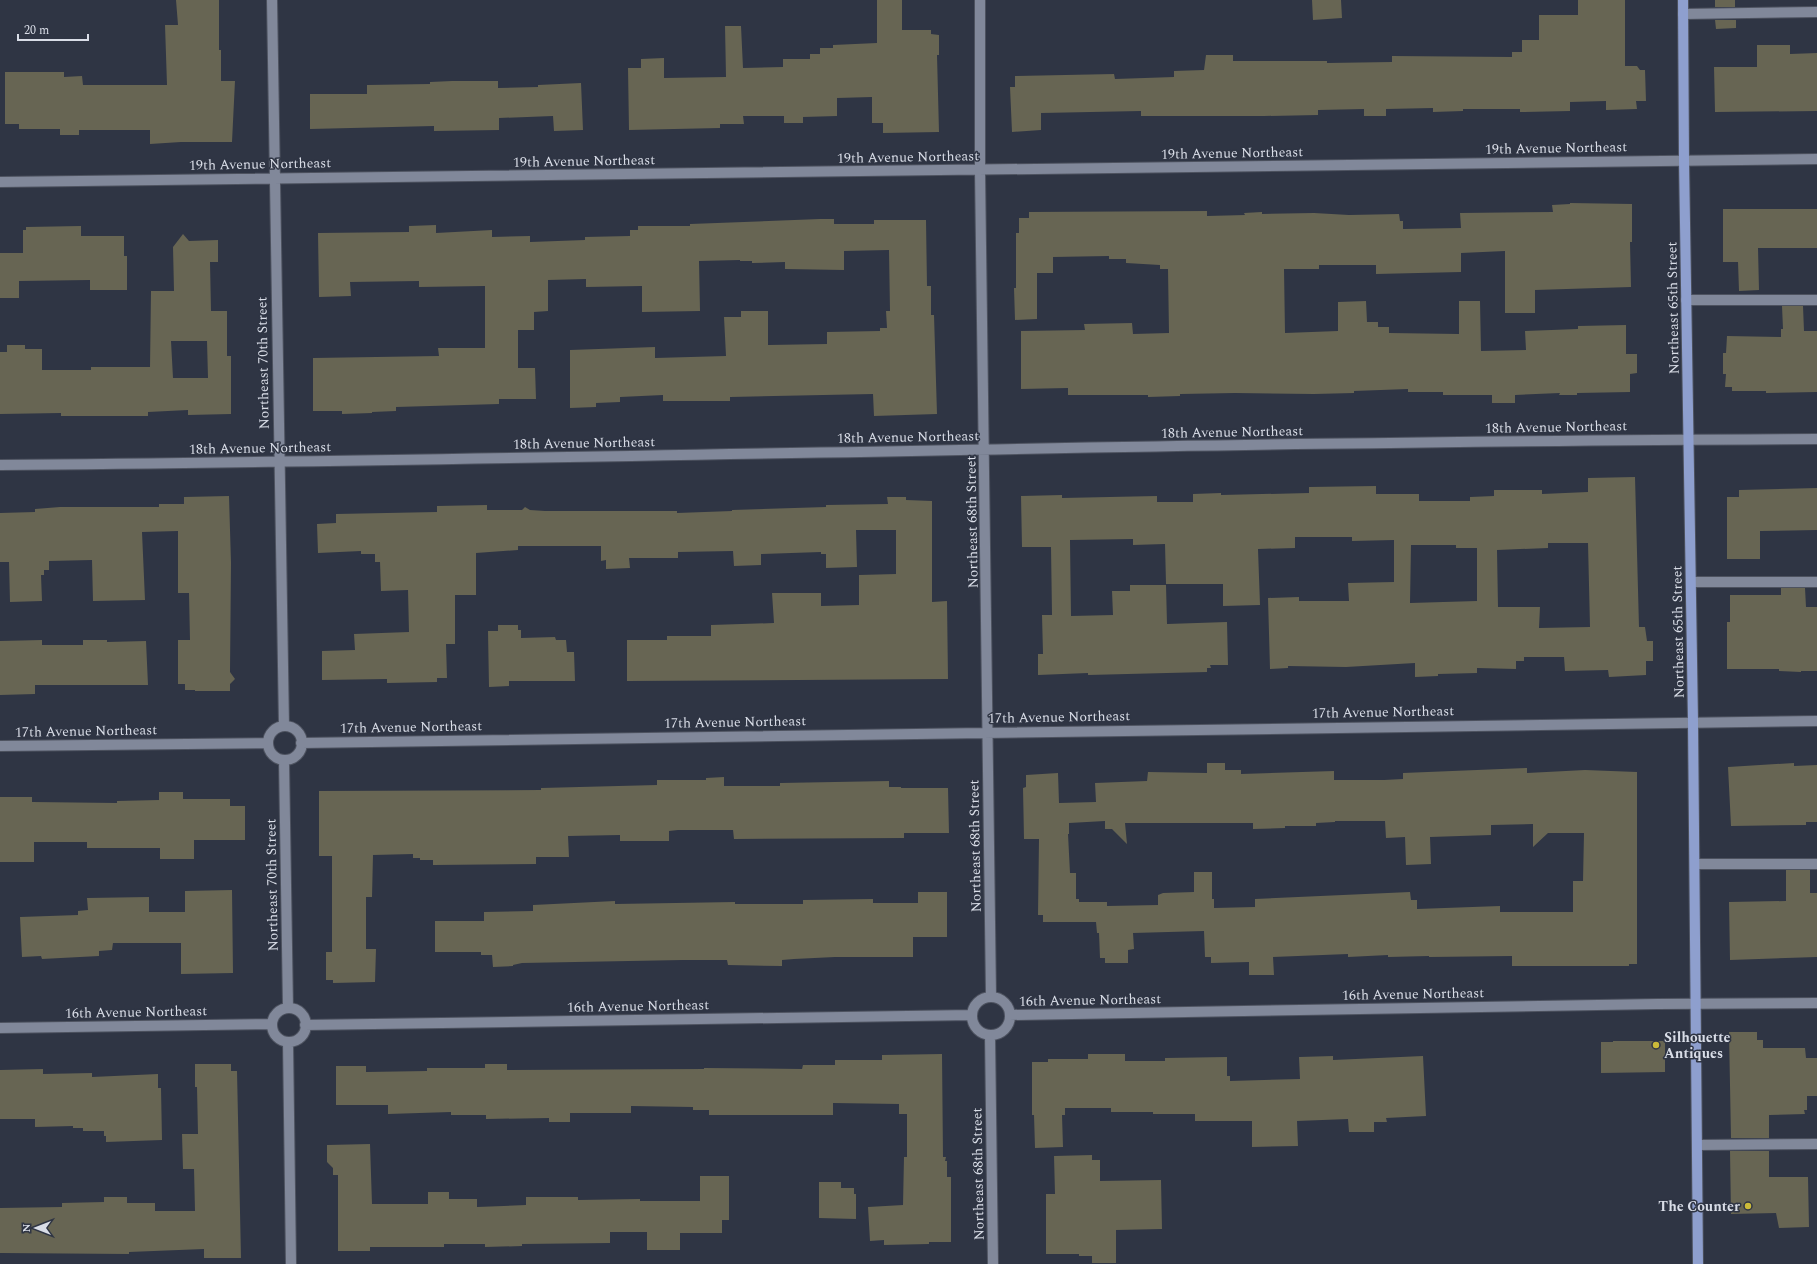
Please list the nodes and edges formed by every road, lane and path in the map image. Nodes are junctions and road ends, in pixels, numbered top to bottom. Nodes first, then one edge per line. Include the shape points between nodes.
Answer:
1 (272, 0) edge
2 (980, 0) edge
3 (1683, 0) edge
4 (1817, 12) edge
5 (1683, 14) junction
6 (1817, 159) edge
7 (1684, 160) junction
8 (980, 171) junction
9 (274, 178) junction
10 (0, 182) edge
11 (1686, 300) junction
12 (1817, 300) edge
13 (1817, 439) edge
14 (1689, 440) junction
15 (985, 450) junction
16 (279, 462) junction
17 (0, 465) edge
18 (1691, 582) junction
19 (1817, 582) edge
20 (1817, 721) edge
21 (1693, 722) junction
22 (284, 726) junction
23 (988, 732) junction
24 (268, 743) junction
25 (301, 743) junction
26 (0, 746) edge
27 (284, 760) junction
28 (1695, 864) junction
29 (1817, 864) edge
30 (991, 996) junction
31 (1817, 1003) edge
32 (1695, 1004) junction
33 (288, 1008) junction
34 (972, 1015) junction
35 (1010, 1015) junction
36 (272, 1024) junction
37 (305, 1025) junction
38 (0, 1028) edge
39 (990, 1035) junction
40 (288, 1042) junction
41 (1817, 1144) edge
42 (1697, 1145) junction
43 (291, 1264) edge
44 (993, 1264) edge
45 (1698, 1264) edge

1 - 9 street, Northeast 70th Street
2 - 8 street, Northeast 68th Street
3 - 5 main road, Northeast 65th Street
4 - 5 street
5 - 7 main road, Northeast 65th Street
6 - 7 street, 19th Avenue Northeast
7 - 8 street, 19th Avenue Northeast
7 - 11 main road, Northeast 65th Street
8 - 9 street, 19th Avenue Northeast
8 - 15 street, Northeast 68th Street
9 - 10 street, 19th Avenue Northeast
9 - 16 street, Northeast 70th Street
11 - 12 street
11 - 14 main road, Northeast 65th Street
13 - 14 street, 18th Avenue Northeast
14 - 15 street, 18th Avenue Northeast
14 - 18 main road, Northeast 65th Street
15 - 16 street, 18th Avenue Northeast
15 - 23 street, Northeast 68th Street
16 - 17 street, 18th Avenue Northeast
16 - 22 street, Northeast 70th Street
18 - 19 street
18 - 21 main road, Northeast 65th Street
20 - 21 street, 17th Avenue Northeast
21 - 23 street, 17th Avenue Northeast
21 - 28 main road, Northeast 65th Street
22 - 24 street via 270,734
22 - 25 street via 300,735
23 - 25 street, 17th Avenue Northeast
23 - 30 street, Northeast 68th Street
24 - 26 street, 17th Avenue Northeast
24 - 27 street via 273,756
25 - 27 street via 297,755
27 - 33 street, Northeast 70th Street
28 - 29 street
28 - 32 main road, Northeast 65th Street
30 - 34 street via 981,998 973,1008
30 - 35 street via 1006,1003
31 - 32 street, 16th Avenue Northeast
32 - 35 street, 16th Avenue Northeast
32 - 42 main road, Northeast 65th Street
33 - 36 street via 279,1011
33 - 37 street via 301,1013
34 - 37 street, 16th Avenue Northeast
34 - 39 street via 976,1028
35 - 39 street via 1004,1031
36 - 38 street, 16th Avenue Northeast
36 - 40 street via 276,1037
37 - 40 street via 301,1037
39 - 44 street, Northeast 68th Street
40 - 43 street
41 - 42 street
42 - 45 main road, Northeast 65th Street

